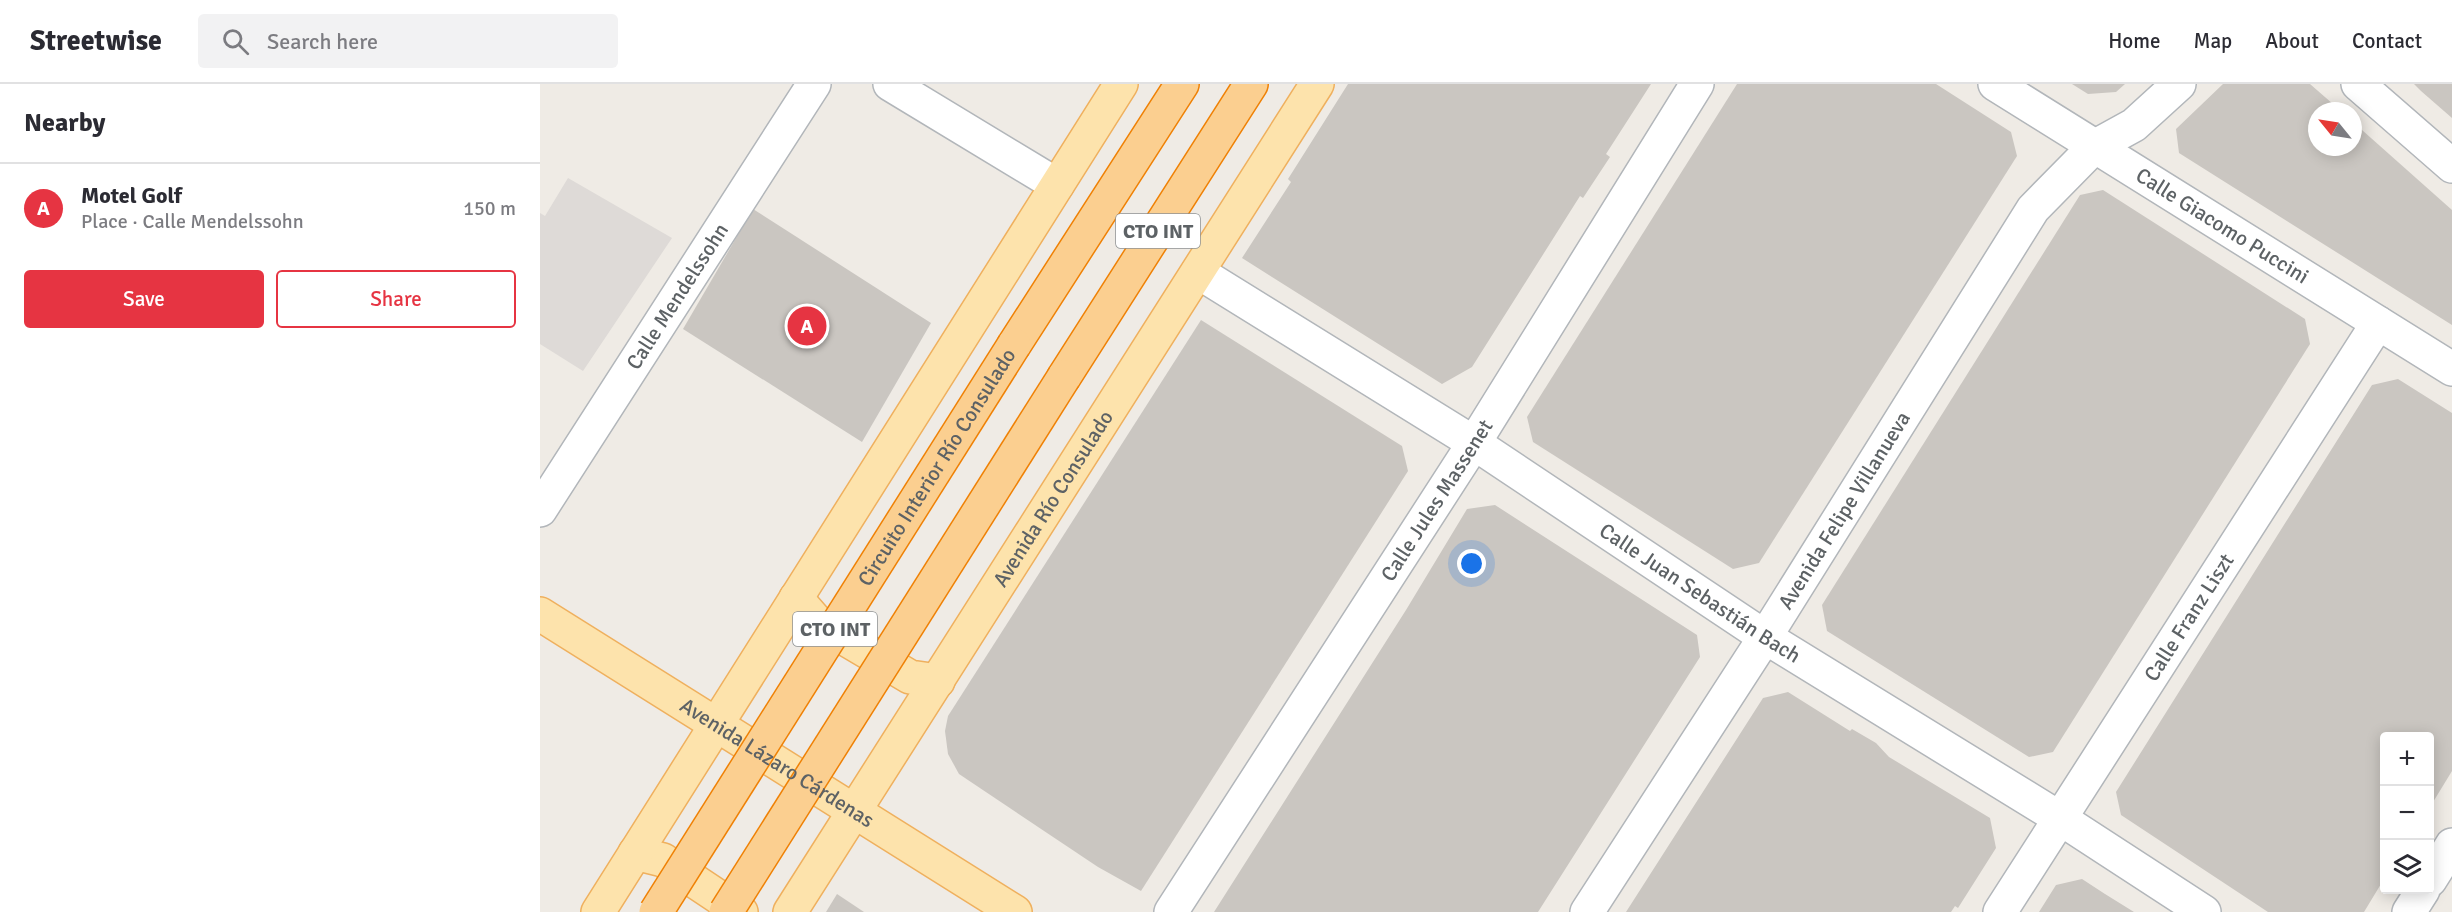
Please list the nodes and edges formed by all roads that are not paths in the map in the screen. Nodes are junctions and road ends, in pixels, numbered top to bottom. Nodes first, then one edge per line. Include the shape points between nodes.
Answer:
1 (814, 84) edge
2 (890, 84) edge
3 (1121, 84) edge
4 (1182, 84) edge
5 (1251, 84) edge
6 (1317, 84) edge
7 (1697, 84) edge
8 (1995, 84) edge
9 (2179, 84) edge
10 (2358, 84) edge
11 (2094, 147) junction
12 (2452, 166) edge
13 (1057, 185) junction
14 (1198, 272) junction
15 (2378, 322) junction
16 (2452, 369) edge
17 (1474, 443) junction
18 (540, 510) edge
19 (796, 598) junction
20 (540, 614) edge
21 (1765, 638) junction
22 (938, 681) junction
23 (717, 724) junction
24 (854, 812) junction
25 (2061, 819) junction
26 (2452, 845) edge
27 (635, 853) junction
28 (2434, 874) edge
29 (2420, 894) edge
30 (598, 912) edge
31 (656, 912) edge
32 (726, 912) edge
33 (741, 912) edge
34 (790, 912) edge
35 (1015, 912) edge
36 (1171, 912) edge
37 (1587, 912) edge
38 (2000, 912) edge
39 (2204, 912) edge
40 (2409, 912) edge

1 - 18 street, Calle Mendelssohn
2 - 13 street
3 - 13 main road, CTO INT
4 - 31 highway, Circuito Interior Río Consulado / CTO INT, bridge
5 - 32 highway, CTO INT, bridge
6 - 14 main road, Avenida Río Consulado / CTO INT
7 - 17 street, Calle Jules Massenet
8 - 11 street, Calle Giacomo Puccini
9 - 11 street, Avenida Felipe Villanueva via 2134,125
10 - 12 street
11 - 15 street, Calle Giacomo Puccini
11 - 21 street, Avenida Felipe Villanueva via 2033,209
13 - 19 main road, CTO INT
14 - 17 street, Calle Juan Sebastián Bach
14 - 22 main road, Avenida Río Consulado / CTO INT
15 - 16 street, Calle Giacomo Puccini
15 - 25 street, Calle Franz Liszt
17 - 21 street, Calle Juan Sebastián Bach
17 - 36 street, Calle Jules Massenet
19 - 22 main road via 817,622 910,677
19 - 23 main road, CTO INT
20 - 23 main road, Avenida Lázaro Cárdenas
21 - 25 street, Calle Juan Sebastián Bach
21 - 37 street, Avenida Felipe Villanueva
22 - 24 main road, Avenida Río Consulado / CTO INT
23 - 24 main road, Avenida Lázaro Cárdenas
23 - 27 main road, CTO INT
24 - 34 main road, Avenida Río Consulado / CTO INT
24 - 35 main road, Avenida Lázaro Cárdenas
25 - 38 street, Calle Franz Liszt
25 - 39 street, Calle Juan Sebastián Bach
26 - 28 street
27 - 30 main road, CTO INT
27 - 33 main road via 663,860
29 - 40 street

